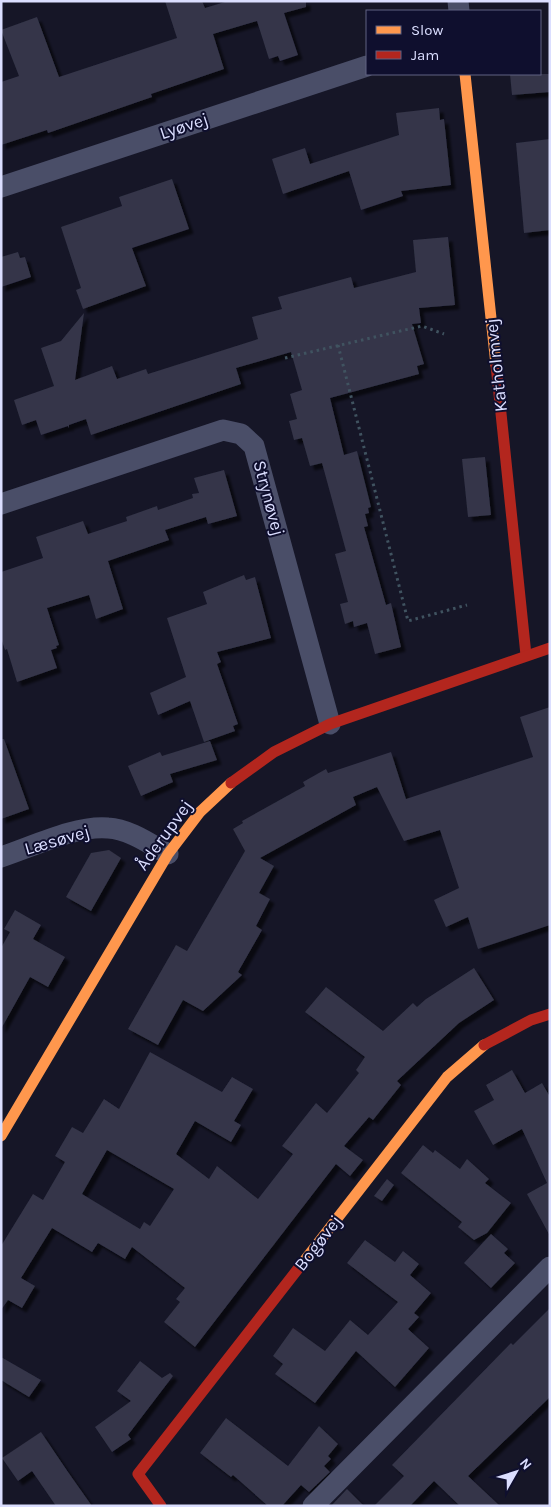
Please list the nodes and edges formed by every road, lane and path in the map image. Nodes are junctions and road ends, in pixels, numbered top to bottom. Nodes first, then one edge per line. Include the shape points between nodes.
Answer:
1 (366, 66) edge
2 (465, 75) edge
3 (1, 186) edge
4 (444, 334) dead end
5 (338, 345) junction
6 (285, 358) dead end
7 (1, 504) edge
8 (467, 605) dead end
9 (550, 648) edge
10 (526, 655) junction
11 (330, 724) junction
12 (168, 854) junction
13 (1, 857) edge
14 (550, 1014) edge
15 (1, 1136) edge
16 (550, 1267) edge
17 (160, 1506) edge
18 (313, 1506) edge

1 - 3 street, Lyøvej
2 - 10 street, Katholmvej
4 - 5 path via 422,326
5 - 6 path
5 - 8 path via 408,621
7 - 11 street, Strynøvej via 223,430 241,434 254,446
9 - 10 street, Åderupvej
10 - 11 street, Åderupvej
11 - 12 street, Åderupvej via 274,752 234,780 200,812
12 - 13 street, Læsøvej via 132,835 110,828 86,828
12 - 15 street, Åderupvej
14 - 17 street, Bogøvej via 531,1020 480,1047 447,1077 138,1474
16 - 18 street

